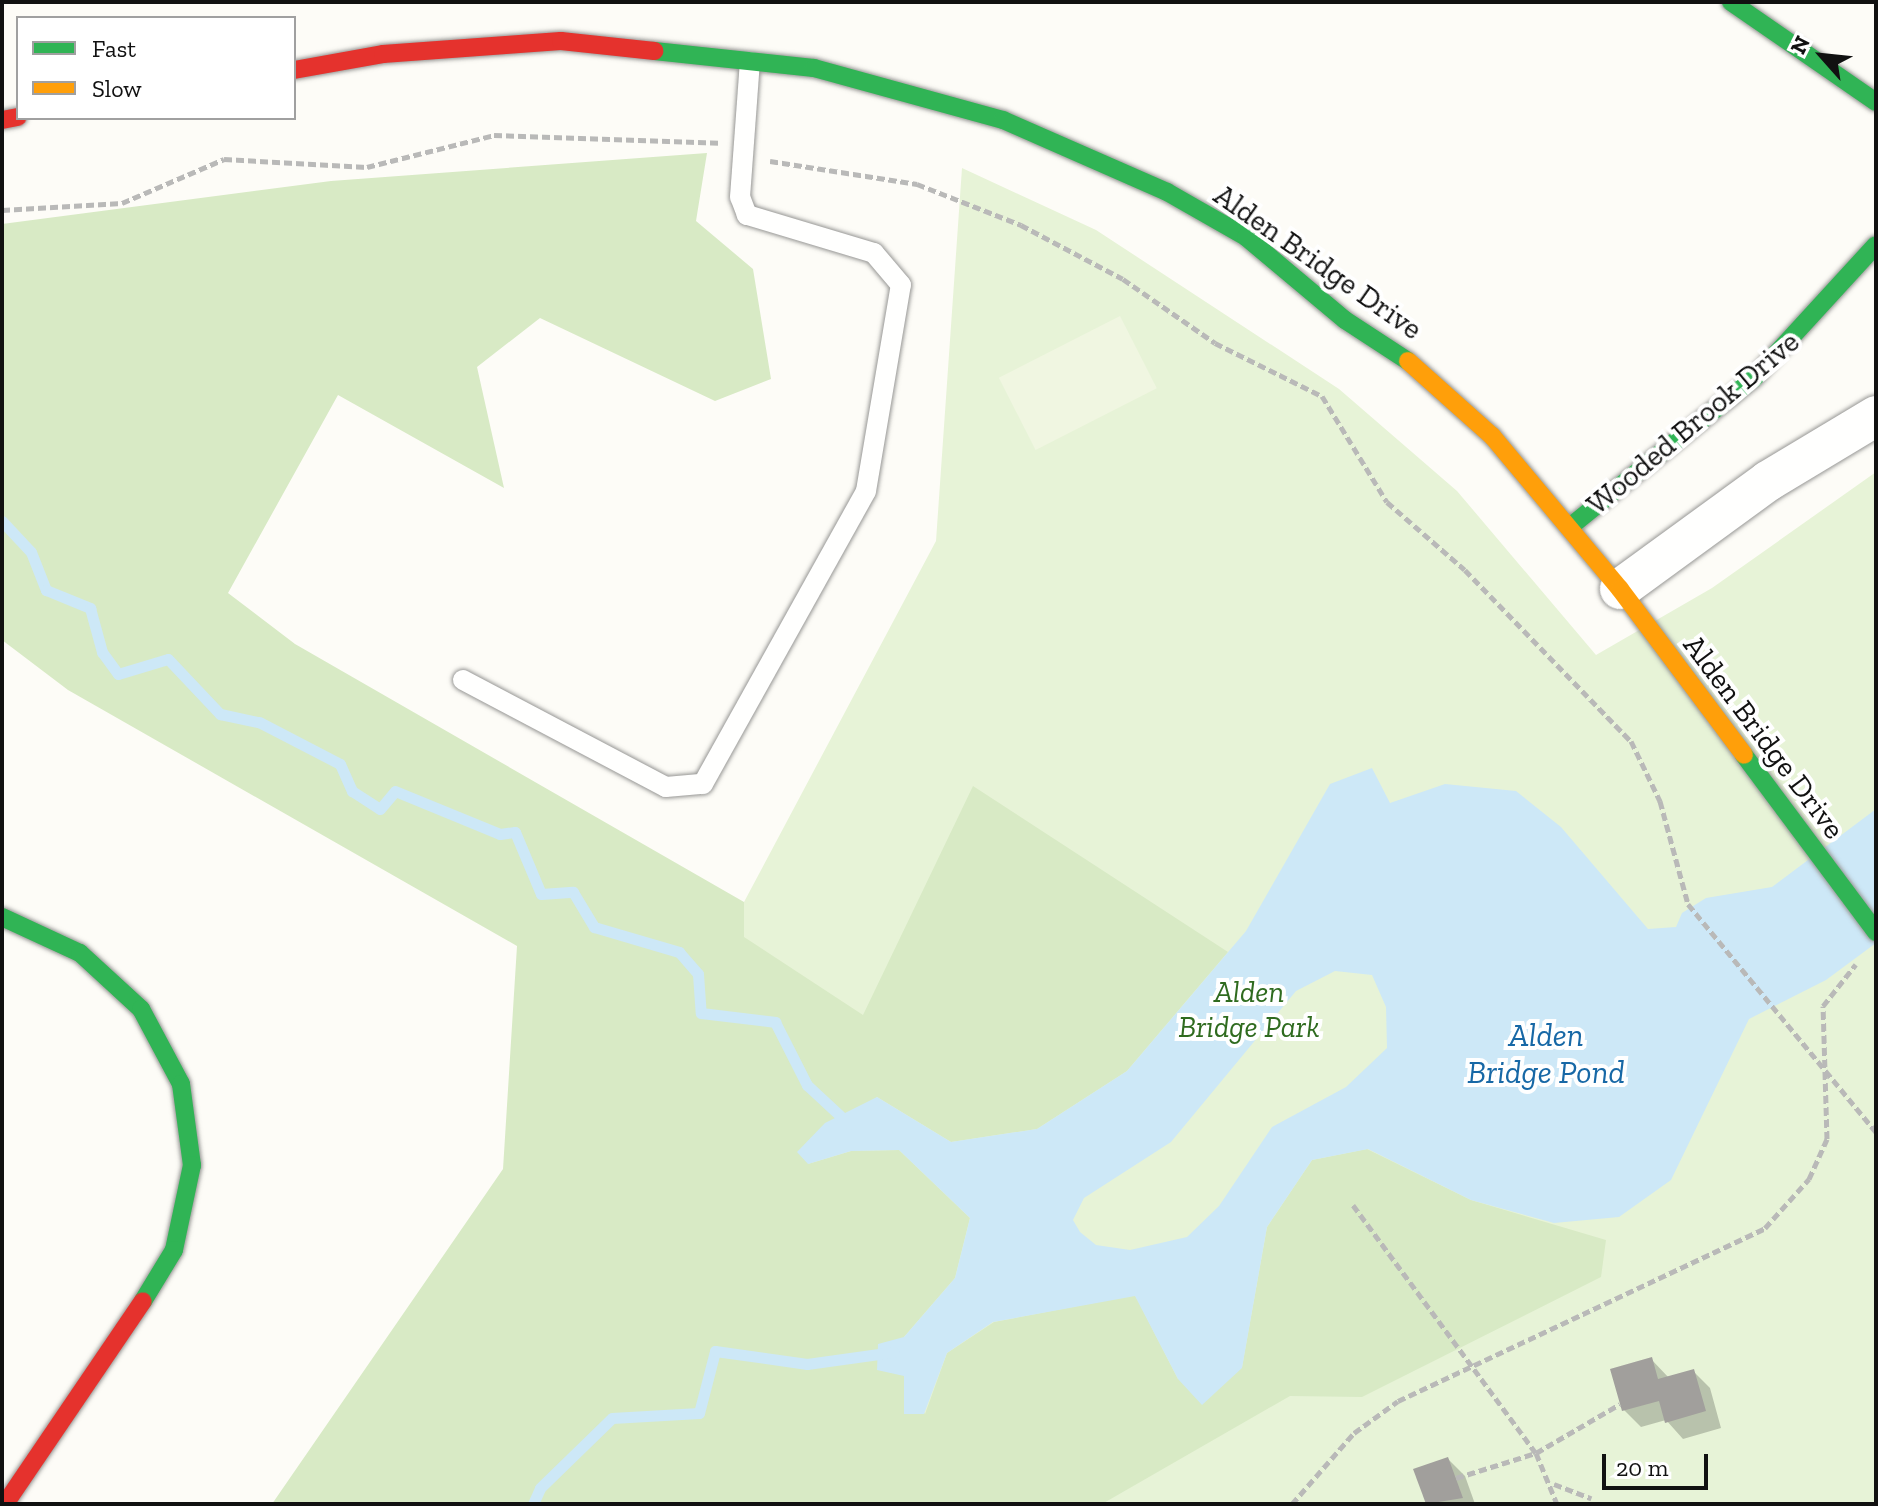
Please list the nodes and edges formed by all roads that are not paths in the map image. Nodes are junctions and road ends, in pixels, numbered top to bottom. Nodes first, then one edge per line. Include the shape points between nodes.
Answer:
1 (1731, 2) edge
2 (750, 62) junction
3 (296, 70) edge
4 (1876, 102) edge
5 (1876, 245) edge
6 (1876, 416) edge
7 (1571, 526) junction
8 (1620, 589) junction
9 (463, 680) dead end
10 (2, 917) edge
11 (1876, 932) edge
12 (5, 1504) edge

1 - 4 street
2 - 3 street, Alden Bridge Drive via 561,41 383,54
2 - 7 street, Alden Bridge Drive via 919,93 1074,148 1167,192 1246,237 1345,320 1427,373
2 - 9 lane via 741,204 762,225 874,253 896,271 901,293 869,483 708,781 687,790 666,787
5 - 7 street, Wooded Brook Drive via 1754,378
6 - 8 street via 1768,481
7 - 8 street, Alden Bridge Drive
8 - 11 street, Alden Bridge Drive
10 - 12 street via 80,953 141,1009 181,1084 192,1165 188,1206 162,1273

